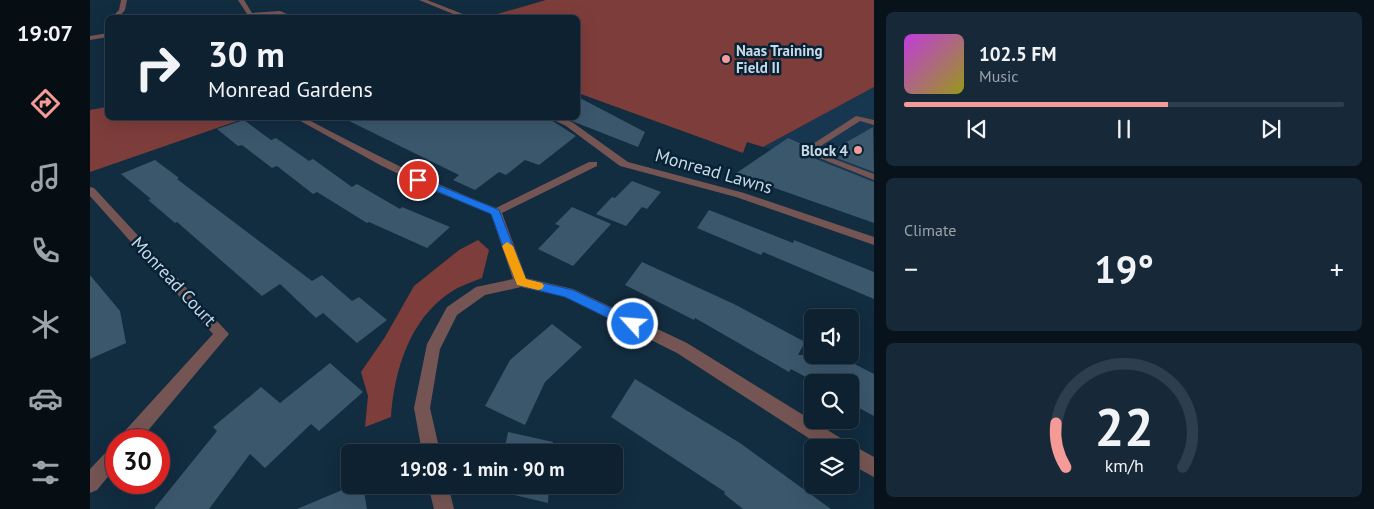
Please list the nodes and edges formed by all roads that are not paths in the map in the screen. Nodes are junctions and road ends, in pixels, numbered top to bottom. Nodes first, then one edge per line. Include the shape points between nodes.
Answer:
1 (124, 0) edge
2 (242, 0) edge
3 (422, 0) edge
4 (117, 15) edge
5 (251, 15) joint
6 (289, 15) edge
7 (462, 15) edge
8 (105, 36) edge
9 (90, 38) edge
10 (303, 120) edge
11 (559, 120) edge
12 (874, 123) edge
13 (593, 164) dead end
14 (874, 177) edge
15 (90, 190) edge
16 (496, 212) junction
17 (874, 241) edge
18 (521, 282) junction
19 (138, 429) edge
20 (827, 439) edge
21 (429, 444) edge
22 (859, 459) edge
23 (105, 467) edge
24 (874, 468) edge
25 (90, 484) edge
26 (440, 494) edge
27 (444, 509) edge

1 - 4 street
2 - 5 street
3 - 7 street
5 - 6 street via 278,12
8 - 9 street
10 - 16 street via 427,184
11 - 17 street, Monread Lawns via 624,164 740,196
12 - 14 lane via 859,118 806,151
13 - 16 street
15 - 19 street, Monread Court via 222,334
16 - 18 street
18 - 20 street via 568,293 682,348
18 - 21 street via 480,291 452,311 432,349 422,408
22 - 24 street
23 - 25 street
26 - 27 street

